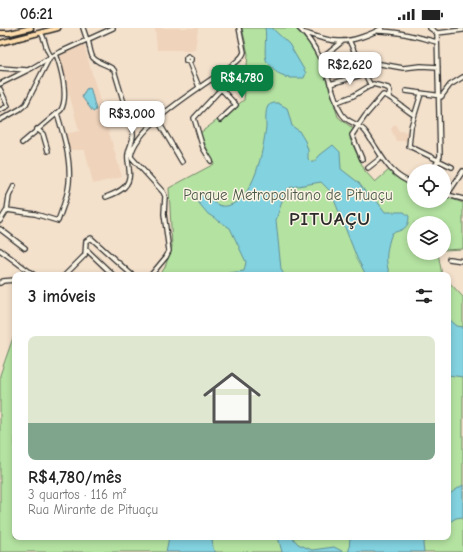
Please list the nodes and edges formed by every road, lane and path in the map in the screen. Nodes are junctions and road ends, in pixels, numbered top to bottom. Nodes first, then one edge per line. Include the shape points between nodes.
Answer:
1 (30, 28) edge
2 (58, 28) edge
3 (83, 28) edge
4 (112, 28) edge
5 (239, 28) edge
6 (299, 28) edge
7 (382, 28) edge
8 (430, 28) edge
9 (461, 30) edge
10 (377, 31) junction
11 (304, 32) junction
12 (0, 33) edge
13 (41, 33) junction
14 (437, 33) junction
15 (87, 39) junction
16 (349, 40) junction
17 (343, 41) junction
18 (437, 42) junction
19 (0, 43) edge
20 (56, 54) junction
21 (51, 56) junction
22 (321, 59) junction
23 (358, 60) junction
24 (365, 61) junction
25 (190, 62) dead end
26 (324, 67) junction
27 (438, 67) junction
28 (0, 68) edge
29 (28, 70) junction
30 (365, 74) junction
31 (463, 77) edge
32 (212, 79) junction
33 (0, 84) edge
34 (330, 84) junction
35 (372, 85) junction
36 (199, 87) junction
37 (0, 89) edge
38 (221, 89) junction
39 (406, 91) dead end
40 (421, 94) junction
41 (389, 96) junction
42 (440, 96) junction
43 (337, 102) junction
44 (0, 110) edge
45 (57, 113) junction
46 (414, 115) junction
47 (157, 119) junction
48 (0, 120) edge
49 (220, 120) dead end
50 (358, 126) junction
51 (37, 129) junction
52 (22, 143) dead end
53 (48, 151) dead end
54 (382, 157) junction
55 (362, 159) dead end
56 (438, 160) junction
57 (211, 161) dead end
58 (182, 162) dead end
59 (436, 164) edge
60 (452, 167) dead end
61 (368, 168) dead end
62 (463, 171) edge
63 (407, 180) edge
64 (14, 186) dead end
65 (451, 188) edge
66 (451, 196) edge
67 (106, 197) dead end
68 (463, 199) edge
69 (7, 210) junction
70 (0, 221) edge
71 (0, 229) edge
72 (25, 248) dead end
73 (86, 249) junction
74 (0, 250) edge
75 (451, 259) edge
76 (463, 261) edge
77 (30, 272) edge
78 (68, 272) edge
79 (110, 272) edge
80 (129, 272) edge
81 (154, 272) edge
82 (12, 280) edge
83 (0, 283) edge

1 - 12 main road
1 - 13 main road
2 - 13 main road
3 - 15 street
4 - 15 street
5 - 32 street via 244,53
6 - 11 street
7 - 10 street
8 - 14 street
9 - 14 street
10 - 16 street
10 - 18 street via 391,31
11 - 17 street
11 - 22 street
13 - 19 main road
13 - 21 street
14 - 18 street
15 - 20 street
15 - 67 street via 94,59 114,70 134,137 128,154 128,183 119,192
16 - 17 street
16 - 23 street
17 - 22 street
18 - 27 street
20 - 21 street
20 - 45 street via 64,92 63,106
21 - 29 street
21 - 48 street via 26,104
22 - 26 street
23 - 24 street
23 - 26 street
24 - 27 street via 403,68
24 - 30 street
25 - 36 street
26 - 34 street
27 - 42 street
28 - 29 street
29 - 33 street
30 - 34 street
30 - 35 street
31 - 42 street via 450,85
32 - 36 street
32 - 38 street
34 - 43 street
35 - 41 street via 388,88
35 - 43 street
36 - 47 street
37 - 44 street via 8,106
38 - 49 street via 236,105
38 - 57 street via 194,118 202,144
39 - 40 street
40 - 42 street
40 - 46 street
41 - 46 street
41 - 50 street via 384,95
42 - 56 street
43 - 50 street via 344,118
45 - 51 street
45 - 69 street via 68,152 69,175 68,191 58,221
46 - 56 street via 409,146
47 - 58 street
47 - 81 street via 140,138 131,154 165,196 164,214 169,251
50 - 54 street via 366,133
50 - 55 street via 352,137
51 - 52 street
51 - 53 street via 43,134
54 - 61 street
54 - 63 street via 398,176
56 - 59 street
56 - 60 street
62 - 65 street
64 - 69 street
66 - 68 street
69 - 70 street
71 - 72 street
73 - 78 street via 85,255
73 - 79 street
73 - 80 street via 87,239 93,238
74 - 77 street
75 - 76 street
82 - 83 street

